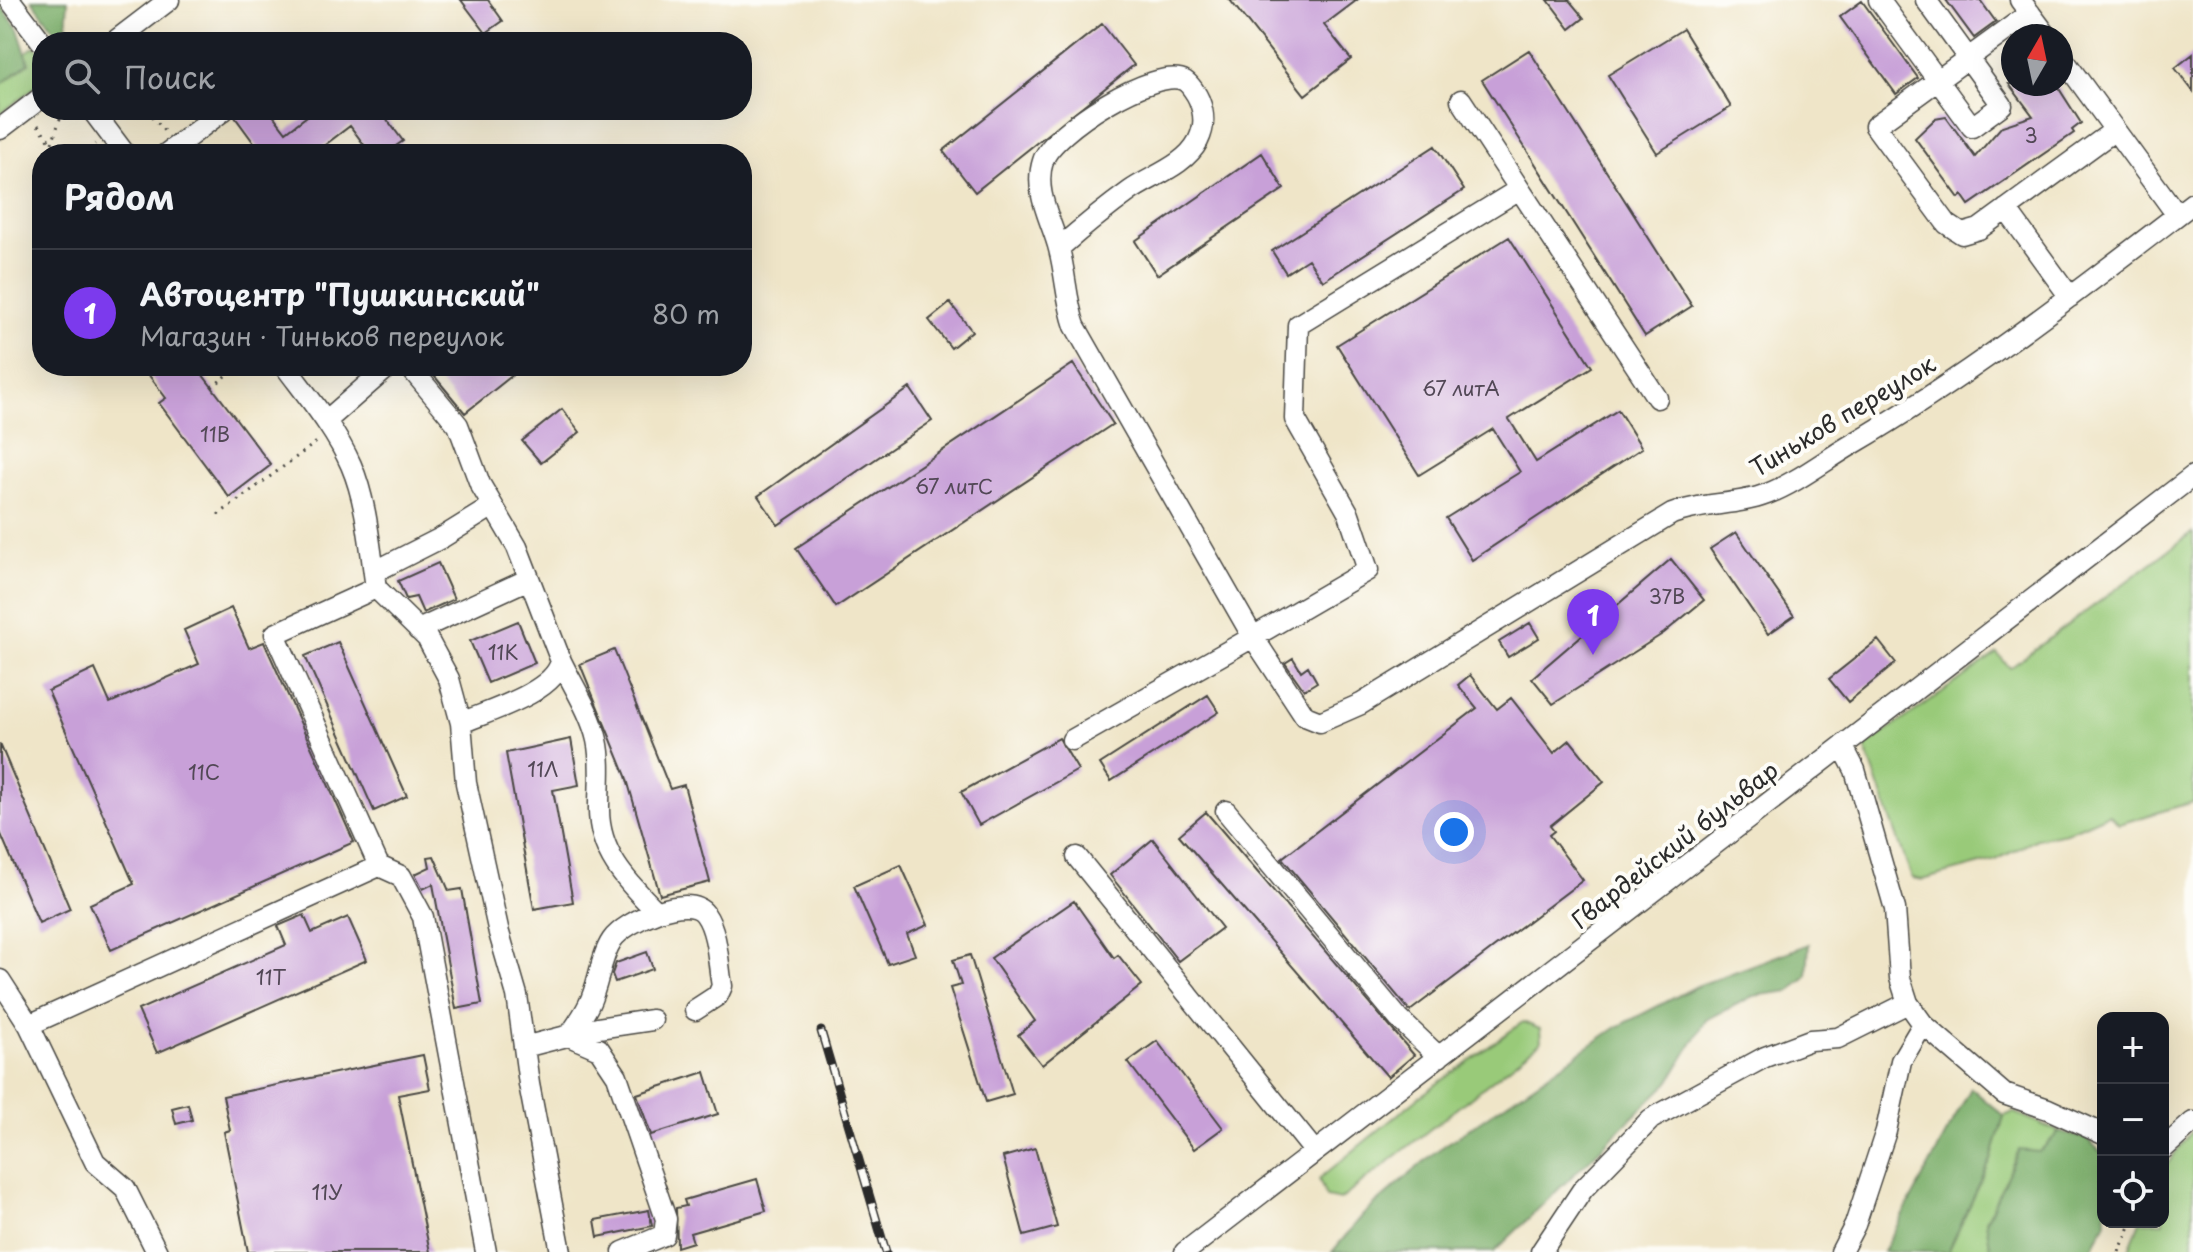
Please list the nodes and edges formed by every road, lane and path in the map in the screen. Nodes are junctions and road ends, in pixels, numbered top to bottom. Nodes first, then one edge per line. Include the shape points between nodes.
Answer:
1 (10, 0) edge
2 (169, 0) edge
3 (1879, 0) edge
4 (1926, 0) edge
5 (2025, 7) edge
6 (2038, 24) edge
7 (34, 32) edge
8 (127, 32) edge
9 (1968, 58) junction
10 (2073, 72) edge
11 (1938, 81) junction
12 (1461, 100) dead end
13 (32, 105) edge
14 (42, 120) edge
15 (60, 120) edge
16 (100, 120) edge
17 (154, 120) edge
18 (211, 120) edge
19 (0, 129) edge
20 (2115, 130) junction
21 (53, 144) edge
22 (53, 144) edge
23 (118, 144) edge
24 (168, 144) edge
25 (179, 144) edge
26 (1518, 190) junction
27 (2006, 209) junction
28 (2185, 209) edge
29 (1059, 248) junction
30 (2070, 297) junction
31 (226, 376) edge
32 (292, 376) edge
33 (379, 376) edge
34 (417, 376) edge
35 (212, 387) dead end
36 (1657, 398) dead end
37 (328, 426) junction
38 (2193, 476) edge
39 (493, 506) junction
40 (218, 515) dead end
41 (529, 579) junction
42 (375, 580) junction
43 (418, 630) junction
44 (1253, 637) junction
45 (561, 661) junction
46 (461, 723) junction
47 (1072, 740) dead end
48 (1843, 747) junction
49 (1226, 811) dead end
50 (1077, 857) dead end
51 (379, 866) junction
52 (656, 911) junction
53 (0, 980) edge
54 (1908, 1003) junction
55 (695, 1010) dead end
56 (652, 1020) dead end
57 (1923, 1024) junction
58 (29, 1025) junction
59 (569, 1036) junction
60 (524, 1047) junction
61 (1439, 1057) junction
62 (2193, 1122) edge
63 (2097, 1131) edge
64 (2169, 1144) edge
65 (1315, 1152) junction
66 (2129, 1228) edge
67 (157, 1252) edge
68 (486, 1252) edge
69 (561, 1252) edge
70 (623, 1252) edge
71 (1185, 1252) edge
72 (1541, 1252) edge
73 (1841, 1252) edge
74 (2119, 1252) edge

1 - 7 street
2 - 8 street
3 - 11 street
4 - 9 street
5 - 6 street
5 - 9 street
9 - 11 street
9 - 11 street via 2002,105 1972,127
10 - 20 street
11 - 27 street via 1875,126 1954,230 1970,233
12 - 26 street
13 - 19 street
14 - 21 path
15 - 22 path
16 - 23 street
17 - 24 path
18 - 25 street
20 - 27 street
20 - 28 street
26 - 36 street
26 - 44 street via 1298,325 1295,419 1349,514 1368,570
27 - 30 street
28 - 30 street, Тиньков переулок
29 - 29 street via 1044,211 1043,160 1061,136 1092,112 1155,82 1169,77 1185,81 1198,96 1205,123 1196,144
29 - 44 street via 1065,298 1075,326
30 - 44 street, Тиньков переулок via 1893,420 1768,494 1672,514 1361,704 1320,722 1305,716
31 - 35 path
32 - 37 street
33 - 37 street
34 - 39 street via 458,425
37 - 40 path
37 - 42 street via 351,465
38 - 48 street, Гвардейский бульвар
39 - 41 street
39 - 42 street
41 - 43 street
41 - 45 street
42 - 43 street
42 - 51 street via 275,634
43 - 46 street via 449,679
44 - 47 street
45 - 46 street via 547,685
45 - 52 street via 597,737 599,811 609,854 624,879
46 - 60 street via 466,783 517,995
48 - 54 street via 1855,770 1895,909 1900,978
48 - 61 street, Гвардейский бульвар
49 - 61 street via 1399,1019
50 - 65 street
51 - 58 street
51 - 68 street via 401,876 423,917
52 - 55 street via 694,905 710,923 722,986 718,995
52 - 59 street via 630,923 612,940 589,1004
53 - 58 street
54 - 57 street
54 - 72 street via 1838,1038 1810,1040 1765,1057 1651,1119 1583,1189
56 - 59 street
57 - 63 street via 2004,1094
57 - 73 street via 1901,1061 1886,1131
58 - 67 street via 95,1162 125,1188
59 - 60 street
59 - 70 street via 599,1049 617,1076 666,1219 664,1235
60 - 69 street
61 - 65 street, Гвардейский бульвар
62 - 64 street
65 - 71 street, Гвардейский бульвар
66 - 74 path

